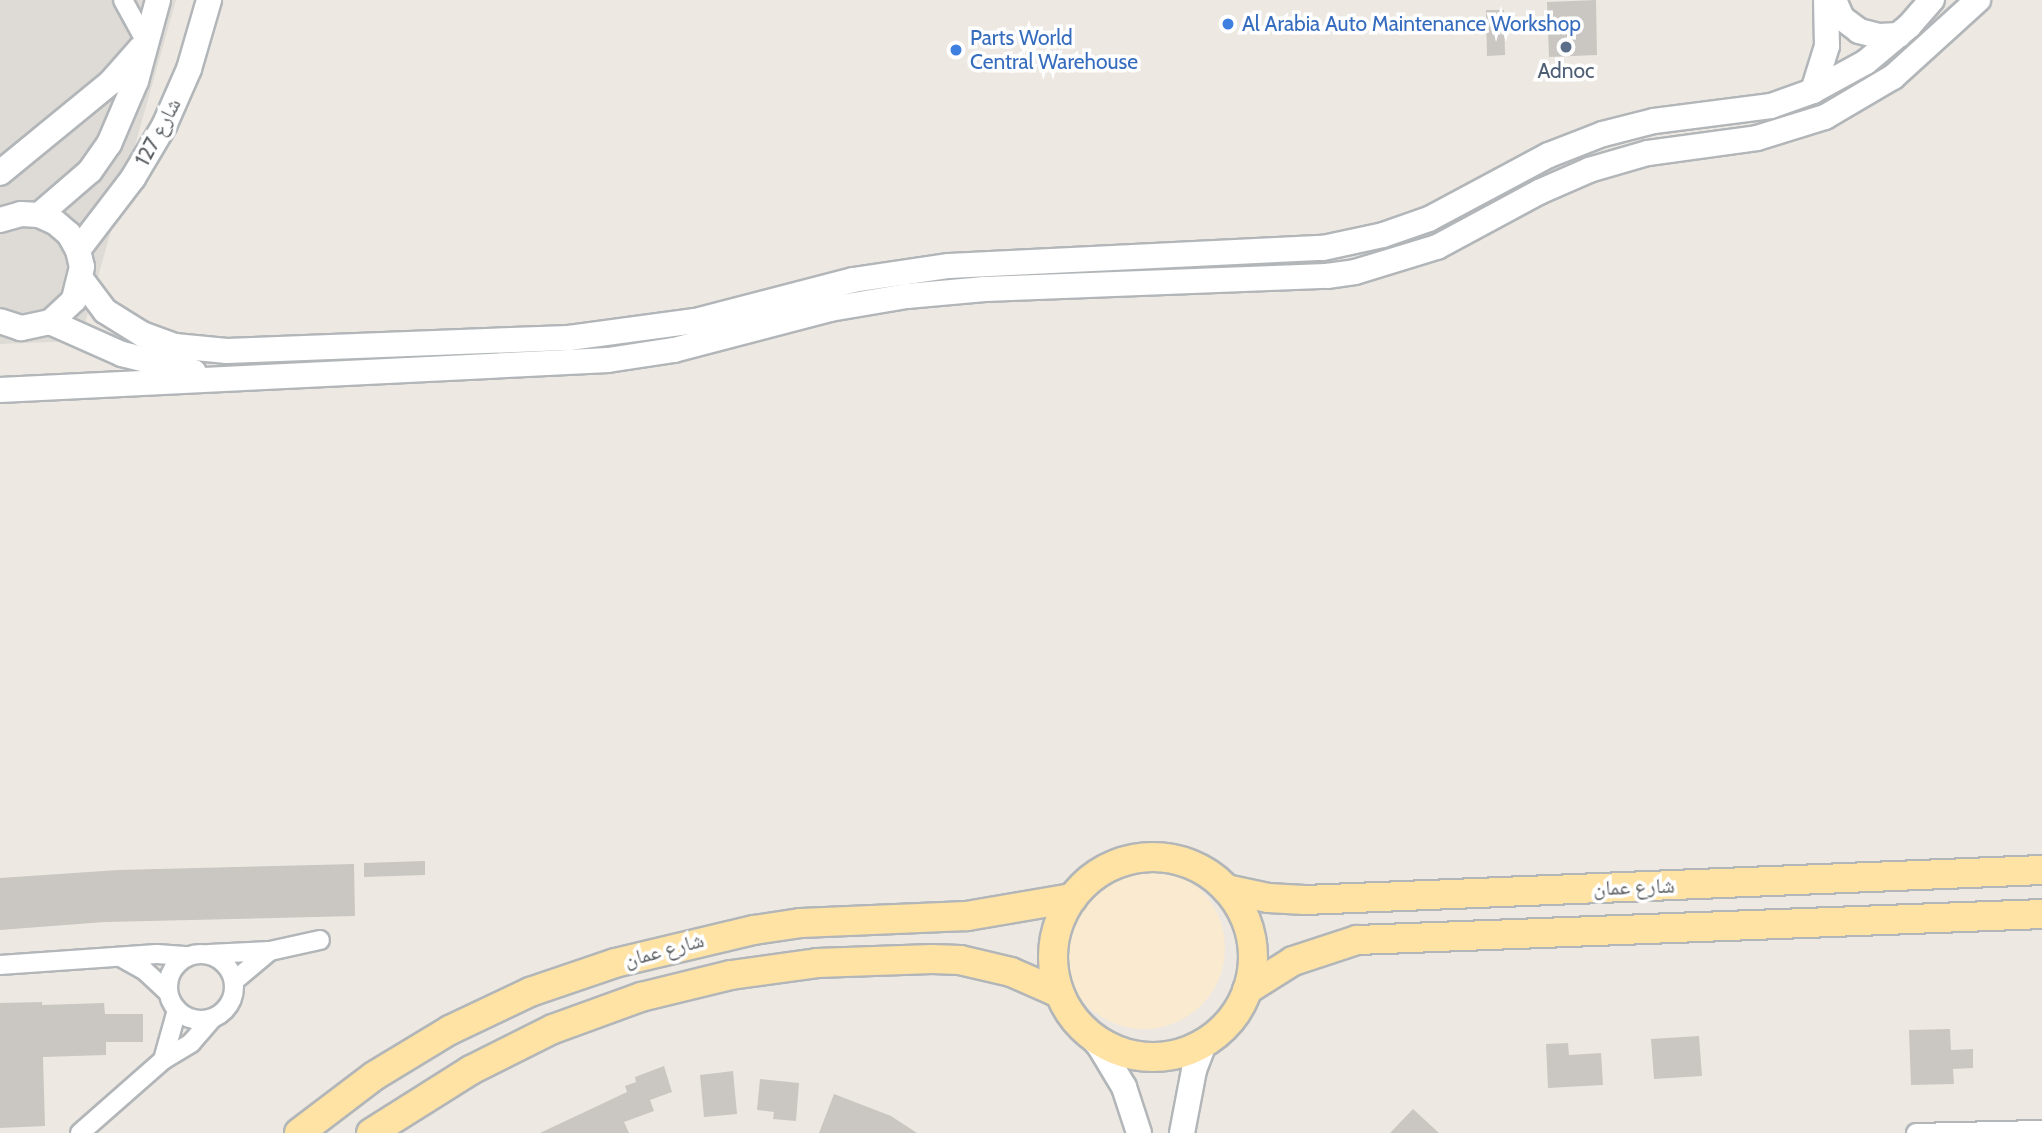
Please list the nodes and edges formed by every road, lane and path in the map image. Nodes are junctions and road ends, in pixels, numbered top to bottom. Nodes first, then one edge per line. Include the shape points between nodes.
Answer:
1 (124, 0) edge
2 (158, 0) edge
3 (209, 0) edge
4 (1826, 0) edge
5 (1834, 0) edge
6 (1932, 0) edge
7 (1978, 0) edge
8 (1899, 35) junction
9 (146, 42) junction
10 (1813, 91) junction
11 (0, 173) edge
12 (39, 215) junction
13 (0, 220) edge
14 (78, 250) junction
15 (81, 279) junction
16 (0, 321) edge
17 (50, 321) junction
18 (239, 377) junction
19 (0, 390) edge
20 (2042, 870) edge
21 (1226, 889) junction
22 (1072, 898) junction
23 (2042, 914) edge
24 (320, 940) dead end
25 (270, 951) junction
26 (209, 954) junction
27 (188, 956) junction
28 (122, 958) junction
29 (0, 965) edge
30 (234, 981) junction
31 (1247, 990) junction
32 (168, 992) junction
33 (1059, 993) junction
34 (177, 1010) junction
35 (212, 1019) junction
36 (1088, 1034) junction
37 (1205, 1042) junction
38 (163, 1060) junction
39 (2042, 1130) edge
40 (1977, 1132) edge
41 (80, 1133) edge
42 (299, 1133) edge
43 (371, 1133) edge
44 (1139, 1133) edge
45 (1182, 1133) edge
46 (1916, 1133) edge

1 - 9 street
2 - 9 street, شارع 127
3 - 14 street, شارع 127 via 189,69 164,126 134,178
4 - 10 street via 1827,46
5 - 8 street via 1842,18 1858,31
6 - 8 street
7 - 18 street via 1893,77 1825,117 1757,138 1670,149 1602,165 1539,191 1437,247 1355,272 946,291 830,309 714,341 608,360
8 - 10 street via 1866,62
9 - 11 street via 111,82
9 - 12 street, شارع 127 via 124,115 109,144 90,171
10 - 15 street via 1771,106 1678,117 1602,134 1549,155 1429,219 1353,243 923,269 811,289 695,321 611,334 518,341 192,349 158,341 126,326 105,311
12 - 13 street
12 - 14 street via 62,228
14 - 15 street
15 - 17 street via 74,300
16 - 17 street via 21,328
17 - 18 street via 97,345 147,362
18 - 19 street
20 - 21 main road, شارع عمان via 1305,900
21 - 22 main road via 1185,862 1160,857 1111,866
21 - 31 main road via 1239,906 1250,937 1252,969
22 - 33 main road via 1053,944
22 - 42 main road, شارع عمان via 967,916 801,923 615,963 530,992 450,1030 374,1076
23 - 31 main road, شارع عمان via 1357,940 1293,961
24 - 25 street
25 - 26 street
25 - 30 street
26 - 27 street
26 - 30 street via 226,963
27 - 28 street
27 - 32 street via 170,975
28 - 29 street
28 - 32 street
30 - 35 street via 233,999
31 - 37 main road via 1223,1028
32 - 34 street
33 - 36 main road
33 - 43 main road, شارع عمان via 1011,972 932,958 817,963 731,975 641,997 553,1028 471,1070
34 - 35 street via 193,1020
34 - 38 street
35 - 38 street via 191,1043
36 - 37 main road via 1133,1055 1182,1052
36 - 44 street via 1124,1087
37 - 45 street via 1194,1070
38 - 41 street
39 - 40 street
40 - 46 street

